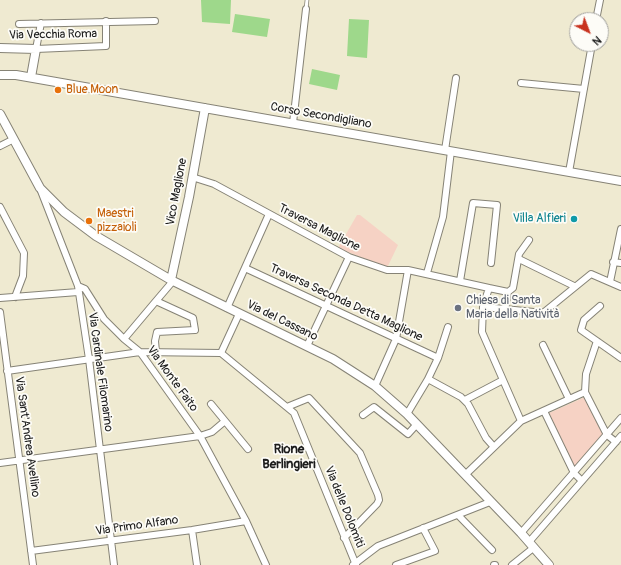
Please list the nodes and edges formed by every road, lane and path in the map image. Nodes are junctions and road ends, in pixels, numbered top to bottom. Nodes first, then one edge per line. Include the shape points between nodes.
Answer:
1 (307, 0) edge
2 (600, 0) edge
3 (306, 9) joint
4 (598, 12) edge
5 (106, 21) junction
6 (155, 21) dead end
7 (41, 23) junction
8 (19, 24) dead end
9 (0, 48) edge
10 (36, 49) junction
11 (591, 52) edge
12 (0, 69) edge
13 (0, 75) edge
14 (16, 75) junction
15 (31, 77) junction
16 (456, 78) dead end
17 (521, 83) dead end
18 (584, 89) junction
19 (205, 108) junction
20 (0, 114) edge
21 (293, 123) junction
22 (14, 139) junction
23 (0, 146) edge
24 (448, 151) junction
25 (569, 172) junction
26 (192, 177) junction
27 (621, 181) edge
28 (40, 188) junction
29 (0, 207) edge
30 (269, 214) junction
31 (621, 229) edge
32 (529, 240) dead end
33 (349, 257) junction
34 (519, 259) junction
35 (613, 262) junction
36 (491, 263) dead end
37 (621, 263) edge
38 (245, 268) junction
39 (408, 270) junction
40 (427, 273) junction
41 (172, 281) junction
42 (460, 281) junction
43 (610, 282) junction
44 (574, 286) junction
45 (621, 287) edge
46 (489, 288) junction
47 (78, 289) junction
48 (508, 292) junction
49 (15, 297) junction
50 (0, 298) edge
51 (156, 301) junction
52 (326, 306) junction
53 (600, 306) dead end
54 (483, 307) junction
55 (227, 308) junction
56 (505, 309) junction
57 (0, 312) edge
58 (239, 314) junction
59 (448, 327) dead end
60 (124, 339) junction
61 (396, 339) junction
62 (597, 341) junction
63 (543, 345) dead end
64 (307, 346) junction
65 (140, 352) junction
66 (156, 352) junction
67 (221, 353) junction
68 (438, 358) junction
69 (621, 358) edge
70 (89, 359) junction
71 (7, 371) junction
72 (428, 378) junction
73 (503, 380) junction
74 (375, 386) junction
75 (585, 392) junction
76 (569, 399) junction
77 (465, 400) junction
78 (211, 404) dead end
79 (286, 407) junction
80 (544, 411) junction
81 (407, 414) junction
82 (363, 415) dead end
83 (621, 418) edge
84 (225, 421) junction
85 (521, 421) junction
86 (417, 424) junction
87 (607, 434) junction
88 (200, 436) junction
89 (621, 436) edge
90 (616, 442) junction
91 (494, 447) junction
92 (248, 448) dead end
93 (100, 450) junction
94 (20, 460) junction
95 (0, 463) edge
96 (574, 473) junction
97 (465, 476) junction
98 (582, 481) junction
99 (490, 502) junction
100 (458, 515) junction
101 (246, 521) junction
102 (423, 528) junction
103 (192, 530) junction
104 (521, 532) junction
105 (344, 538) junction
106 (111, 541) junction
107 (530, 545) junction
108 (492, 550) dead end
109 (31, 551) junction
110 (355, 564) edge
111 (33, 565) edge
112 (114, 565) edge
113 (197, 565) edge
114 (266, 565) edge
115 (396, 565) edge
116 (512, 565) edge
117 (548, 565) edge

1 - 3 lane
2 - 4 street
3 - 21 street
5 - 6 street
5 - 7 street
5 - 10 street, Via Vecchia Roma via 106,46
7 - 8 street
7 - 10 street
9 - 10 main road, Via Vecchia Roma
10 - 15 main road
11 - 18 street
12 - 14 main road, Corso Secondigliano
13 - 14 main road, Corso Secondigliano
14 - 15 main road, Corso Secondigliano
15 - 19 main road, Corso Secondigliano
16 - 24 street
17 - 18 street
18 - 25 street
19 - 21 main road, Corso Secondigliano
19 - 26 main road, Vico Maglione
20 - 22 main road, Via del Cassano
21 - 24 main road, Corso Secondigliano
22 - 23 street
22 - 28 main road, Via del Cassano
24 - 25 main road, Corso Secondigliano
24 - 40 street via 443,218
25 - 27 main road, Corso Secondigliano
26 - 30 street, Traversa Maglione via 214,184
26 - 41 main road, Vico Maglione
28 - 41 main road, Via del Cassano via 64,212 90,231
28 - 47 street, Via Cardinale Filomarino
29 - 49 street via 24,253 22,276
30 - 33 street, Traversa Maglione
30 - 38 street
31 - 35 street
32 - 34 street via 519,254
33 - 39 street, Traversa Maglione via 387,270
33 - 52 street
34 - 44 street
34 - 48 street via 513,288
35 - 37 street
35 - 43 street
36 - 42 street via 497,205 473,203
38 - 52 street, Traversa Seconda Detta Maglione
38 - 55 street
39 - 40 street, Traversa Maglione
39 - 61 street
40 - 42 street, Traversa Maglione
41 - 51 street
41 - 55 main road, Via del Cassano
42 - 46 street, Traversa Maglione
43 - 44 street via 591,274
43 - 45 street
44 - 56 street via 543,313
46 - 48 street, Traversa Maglione
46 - 54 street
47 - 49 street
47 - 60 street, Via Monte Faito via 86,289 104,320
47 - 70 street, Via Cardinale Filomarino
48 - 56 street
49 - 50 street
51 - 60 street
51 - 66 street via 193,318 195,330 157,332
52 - 61 street, Traversa Seconda Detta Maglione
52 - 64 street
53 - 62 street via 581,326 582,331
54 - 56 street
54 - 73 street via 482,332
55 - 58 main road, Via del Cassano
57 - 71 street, Via Sant'Andrea Avellino
58 - 64 main road, Via del Cassano
58 - 67 street
59 - 68 street
60 - 65 street, Via Monte Faito
61 - 68 street, Traversa Seconda Detta Maglione
61 - 74 street
62 - 69 street
62 - 75 street via 586,374
63 - 76 street
64 - 74 main road, Via del Cassano via 346,366
65 - 66 street
65 - 70 street
65 - 88 street, Via Monte Faito
66 - 67 street
67 - 79 street, Via delle Dolomiti
68 - 72 street
70 - 71 street
70 - 93 street, Via Cardinale Filomarino
71 - 94 street, Via Sant'Andrea Avellino
72 - 77 street
72 - 81 street
73 - 77 street
73 - 85 street
74 - 81 main road, Via del Cassano
75 - 76 street
75 - 87 street
76 - 80 street
77 - 91 street via 486,438
78 - 84 street, Via Monte Faito
79 - 105 street, Via delle Dolomiti via 294,413
79 - 105 street via 309,398 360,453 379,500
80 - 85 street
80 - 96 street
81 - 86 main road, Via del Cassano
82 - 86 street via 374,407 408,434
83 - 87 street
84 - 88 street via 212,432
84 - 92 street, Via Monte Faito
85 - 91 street
86 - 97 main road, Via del Cassano
87 - 90 street
87 - 96 street
88 - 93 street
88 - 101 street, Via Monte Faito
89 - 90 street
90 - 98 street
91 - 97 street
93 - 94 street
93 - 106 street, Via Cardinale Filomarino
94 - 95 street
94 - 109 street, Via Sant'Andrea Avellino
96 - 98 street
96 - 104 street
97 - 99 main road, Via del Cassano
98 - 107 street
99 - 100 street
99 - 104 main road, Via del Cassano
100 - 102 street
100 - 108 street
101 - 103 street, Via Primo Alfano
101 - 114 street, Via Monte Faito
102 - 110 street via 378,546
102 - 115 street via 435,551
103 - 106 street, Via Primo Alfano
103 - 113 street
104 - 107 main road, Via del Cassano
105 - 110 street, Via delle Dolomiti
106 - 109 street, Via Primo Alfano
106 - 112 street, Via Cardinale Filomarino
107 - 116 street
107 - 117 main road, Via del Cassano
109 - 111 street, Via Sant'Andrea Avellino

